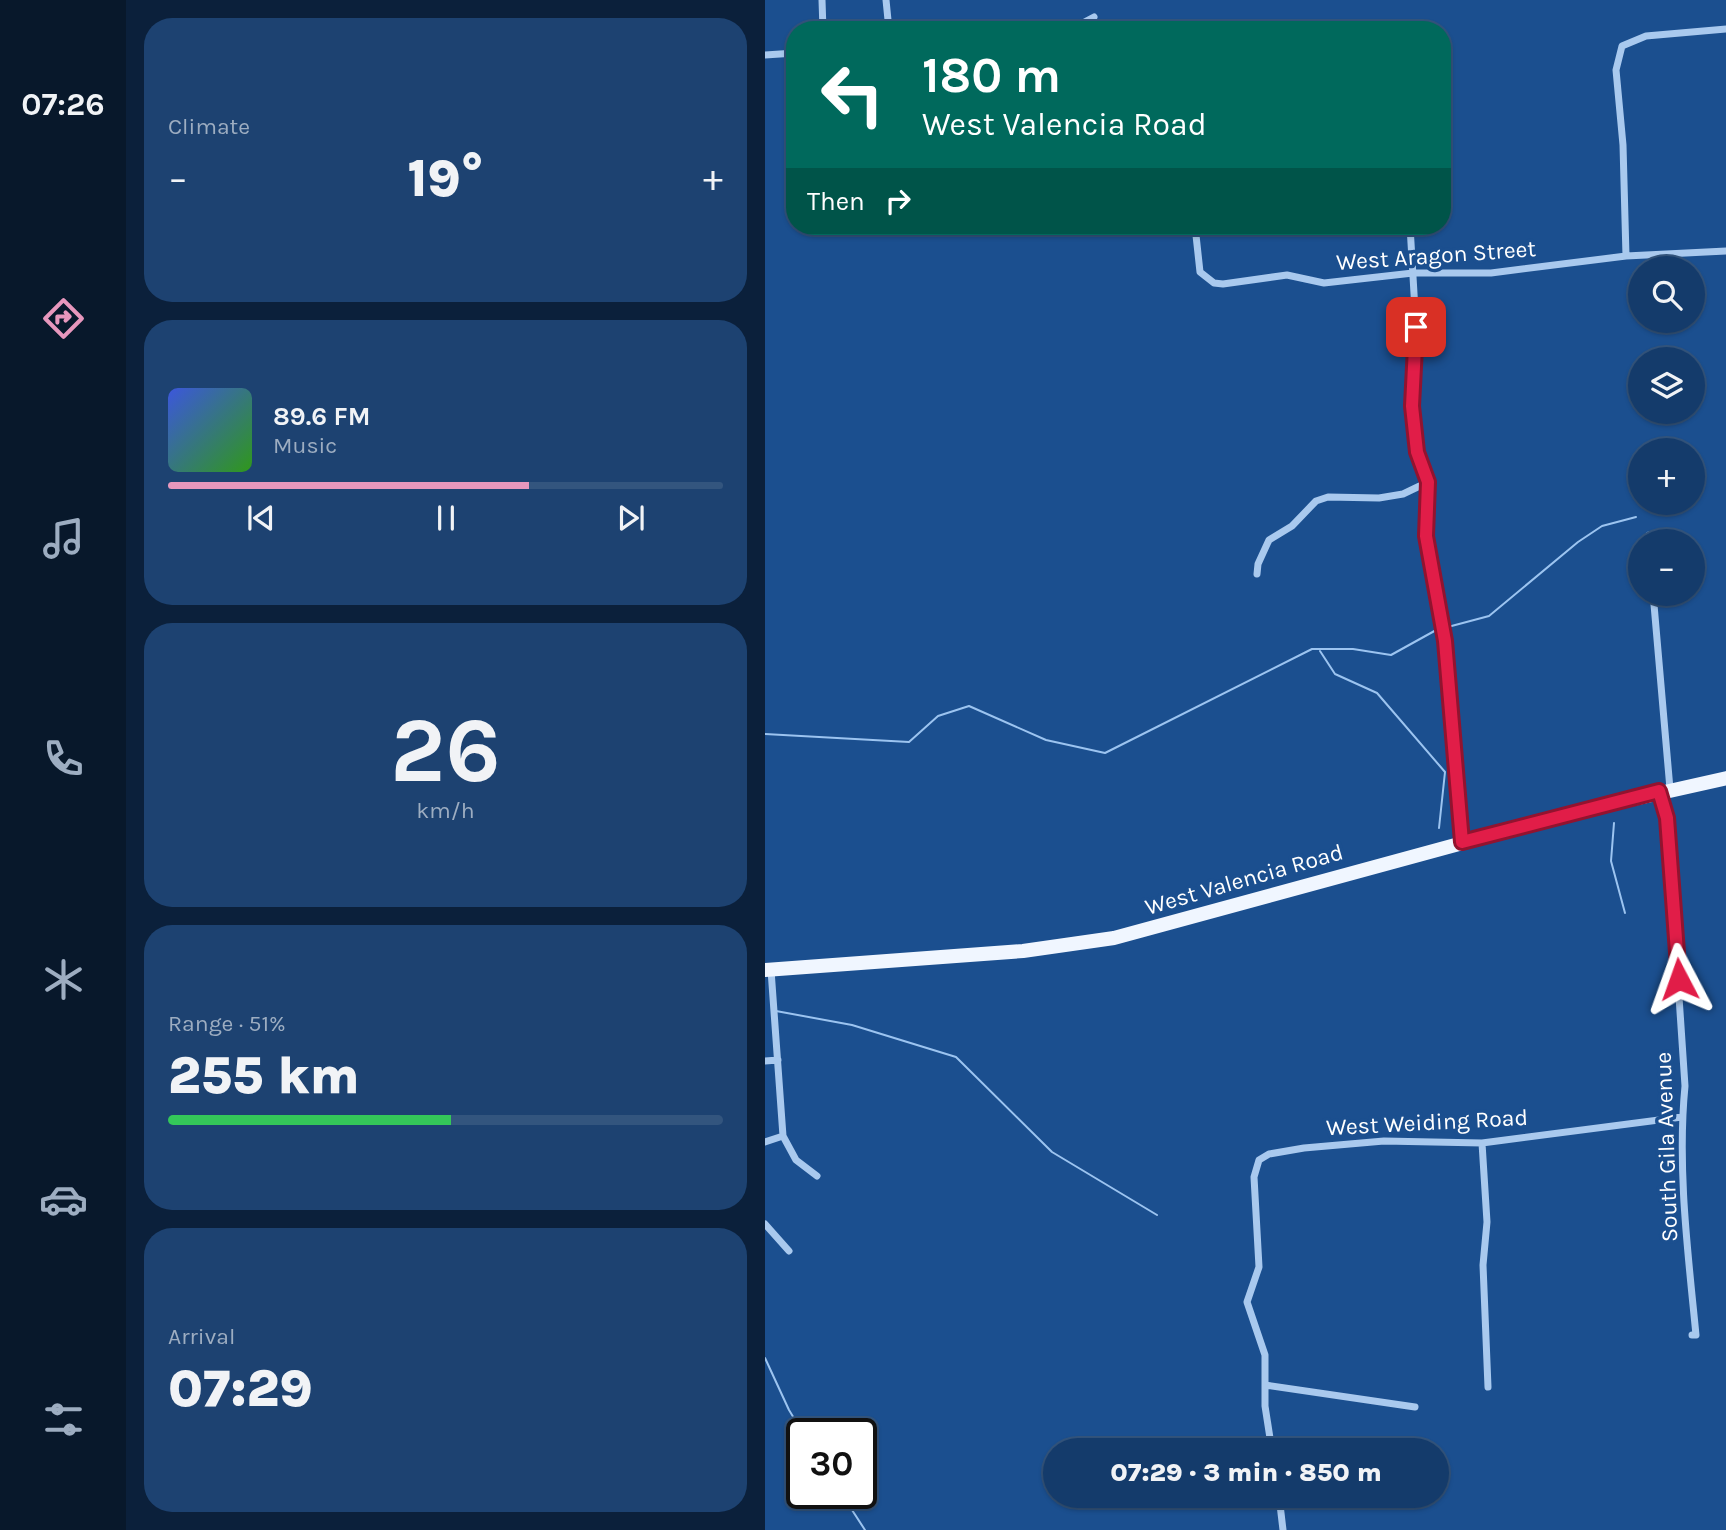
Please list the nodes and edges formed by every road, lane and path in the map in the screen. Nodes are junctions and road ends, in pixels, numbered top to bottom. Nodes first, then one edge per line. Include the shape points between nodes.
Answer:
1 (822, 0) edge
2 (886, 0) edge
3 (1094, 18) dead end
4 (823, 21) edge
5 (888, 21) edge
6 (1088, 21) edge
7 (1726, 29) edge
8 (786, 54) edge
9 (765, 55) edge
10 (1196, 235) edge
11 (1411, 235) edge
12 (1726, 251) edge
13 (1626, 256) junction
14 (1413, 272) junction
15 (1428, 482) junction
16 (1257, 574) dead end
17 (1654, 606) edge
18 (1726, 778) edge
19 (1665, 790) junction
20 (1462, 842) junction
21 (768, 970) edge
22 (778, 1060) junction
23 (765, 1061) edge
24 (1682, 1117) junction
25 (783, 1136) junction
26 (765, 1142) edge
27 (1482, 1143) junction
28 (817, 1176) dead end
29 (765, 1224) edge
30 (789, 1251) dead end
31 (1694, 1335) dead end
32 (1265, 1385) junction
33 (1488, 1387) dead end
34 (1415, 1407) dead end
35 (1271, 1438) edge
36 (1280, 1508) edge
37 (1283, 1530) edge

1 - 4 street
2 - 5 street
3 - 6 street
7 - 13 street via 1646,36 1622,46 1616,70
8 - 9 street
10 - 14 street, West Aragon Street via 1200,272 1214,283 1287,275 1324,283
11 - 14 street
12 - 13 street, West Aragon Street
13 - 14 street, West Aragon Street via 1491,273
14 - 15 street via 1412,406 1417,452
15 - 16 street via 1403,494 1316,501 1292,526 1272,536
15 - 20 street via 1426,536 1445,641
17 - 19 street, South Gila Avenue
18 - 19 main road, West Valencia Road
19 - 20 main road, West Valencia Road
19 - 24 street, South Gila Avenue via 1685,1086
20 - 21 main road, West Valencia Road via 1114,938 1043,949
21 - 22 street
22 - 23 street
22 - 25 street
24 - 27 street, West Weiding Road
24 - 31 street, South Gila Avenue
25 - 26 street
25 - 28 street via 796,1160
27 - 32 street, West Weiding Road via 1374,1141 1282,1151 1259,1160 1254,1177 1259,1267 1247,1302 1262,1340
27 - 33 street
29 - 30 street
32 - 34 street
32 - 35 street
36 - 37 street

